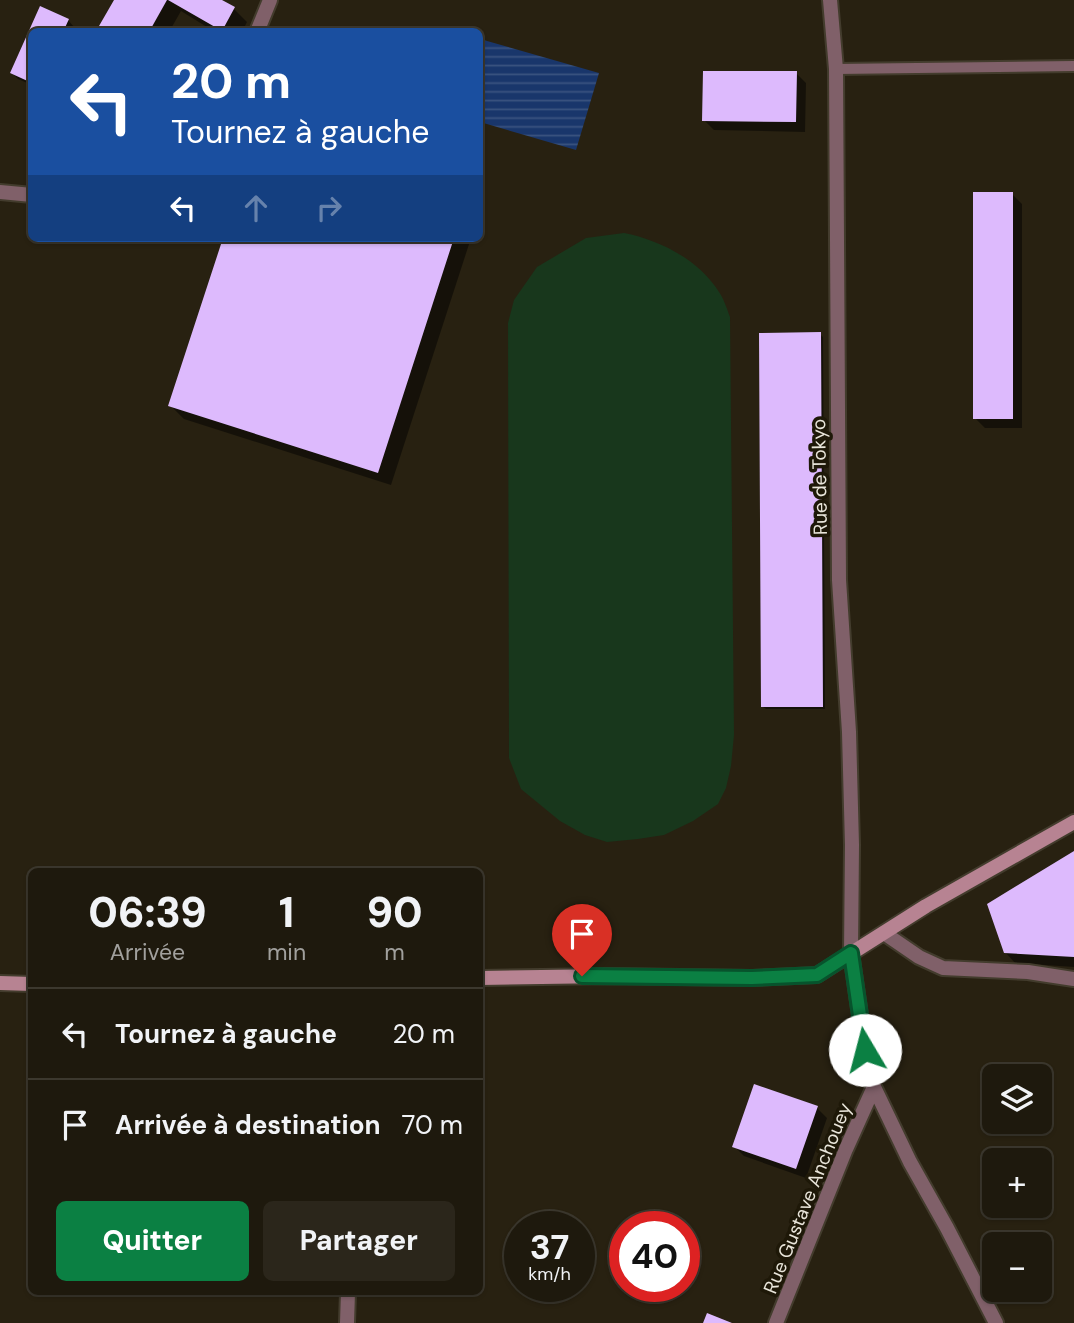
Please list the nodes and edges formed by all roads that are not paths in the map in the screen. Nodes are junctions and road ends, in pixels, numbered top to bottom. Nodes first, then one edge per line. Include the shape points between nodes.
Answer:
1 (270, 0) edge
2 (830, 0) edge
3 (259, 28) edge
4 (1074, 66) edge
5 (836, 69) junction
6 (0, 192) edge
7 (28, 195) edge
8 (1074, 822) edge
9 (884, 933) junction
10 (851, 953) junction
11 (483, 978) edge
12 (1074, 979) edge
13 (0, 983) edge
14 (28, 984) edge
15 (874, 1087) junction
16 (348, 1295) edge
17 (347, 1323) edge
18 (776, 1323) edge
19 (996, 1323) edge

1 - 3 street
2 - 5 street, Rue de Tokyo
4 - 5 lane
5 - 10 street, Rue de Tokyo via 839,580 849,732
6 - 7 street
8 - 9 main road
9 - 10 main road
9 - 12 street via 943,968
10 - 11 main road via 817,975
10 - 15 street, Rue de Tokyo
13 - 14 main road
15 - 18 street, Rue Gustave Anchouey
15 - 19 street, Rue de Tokyo
16 - 17 street

